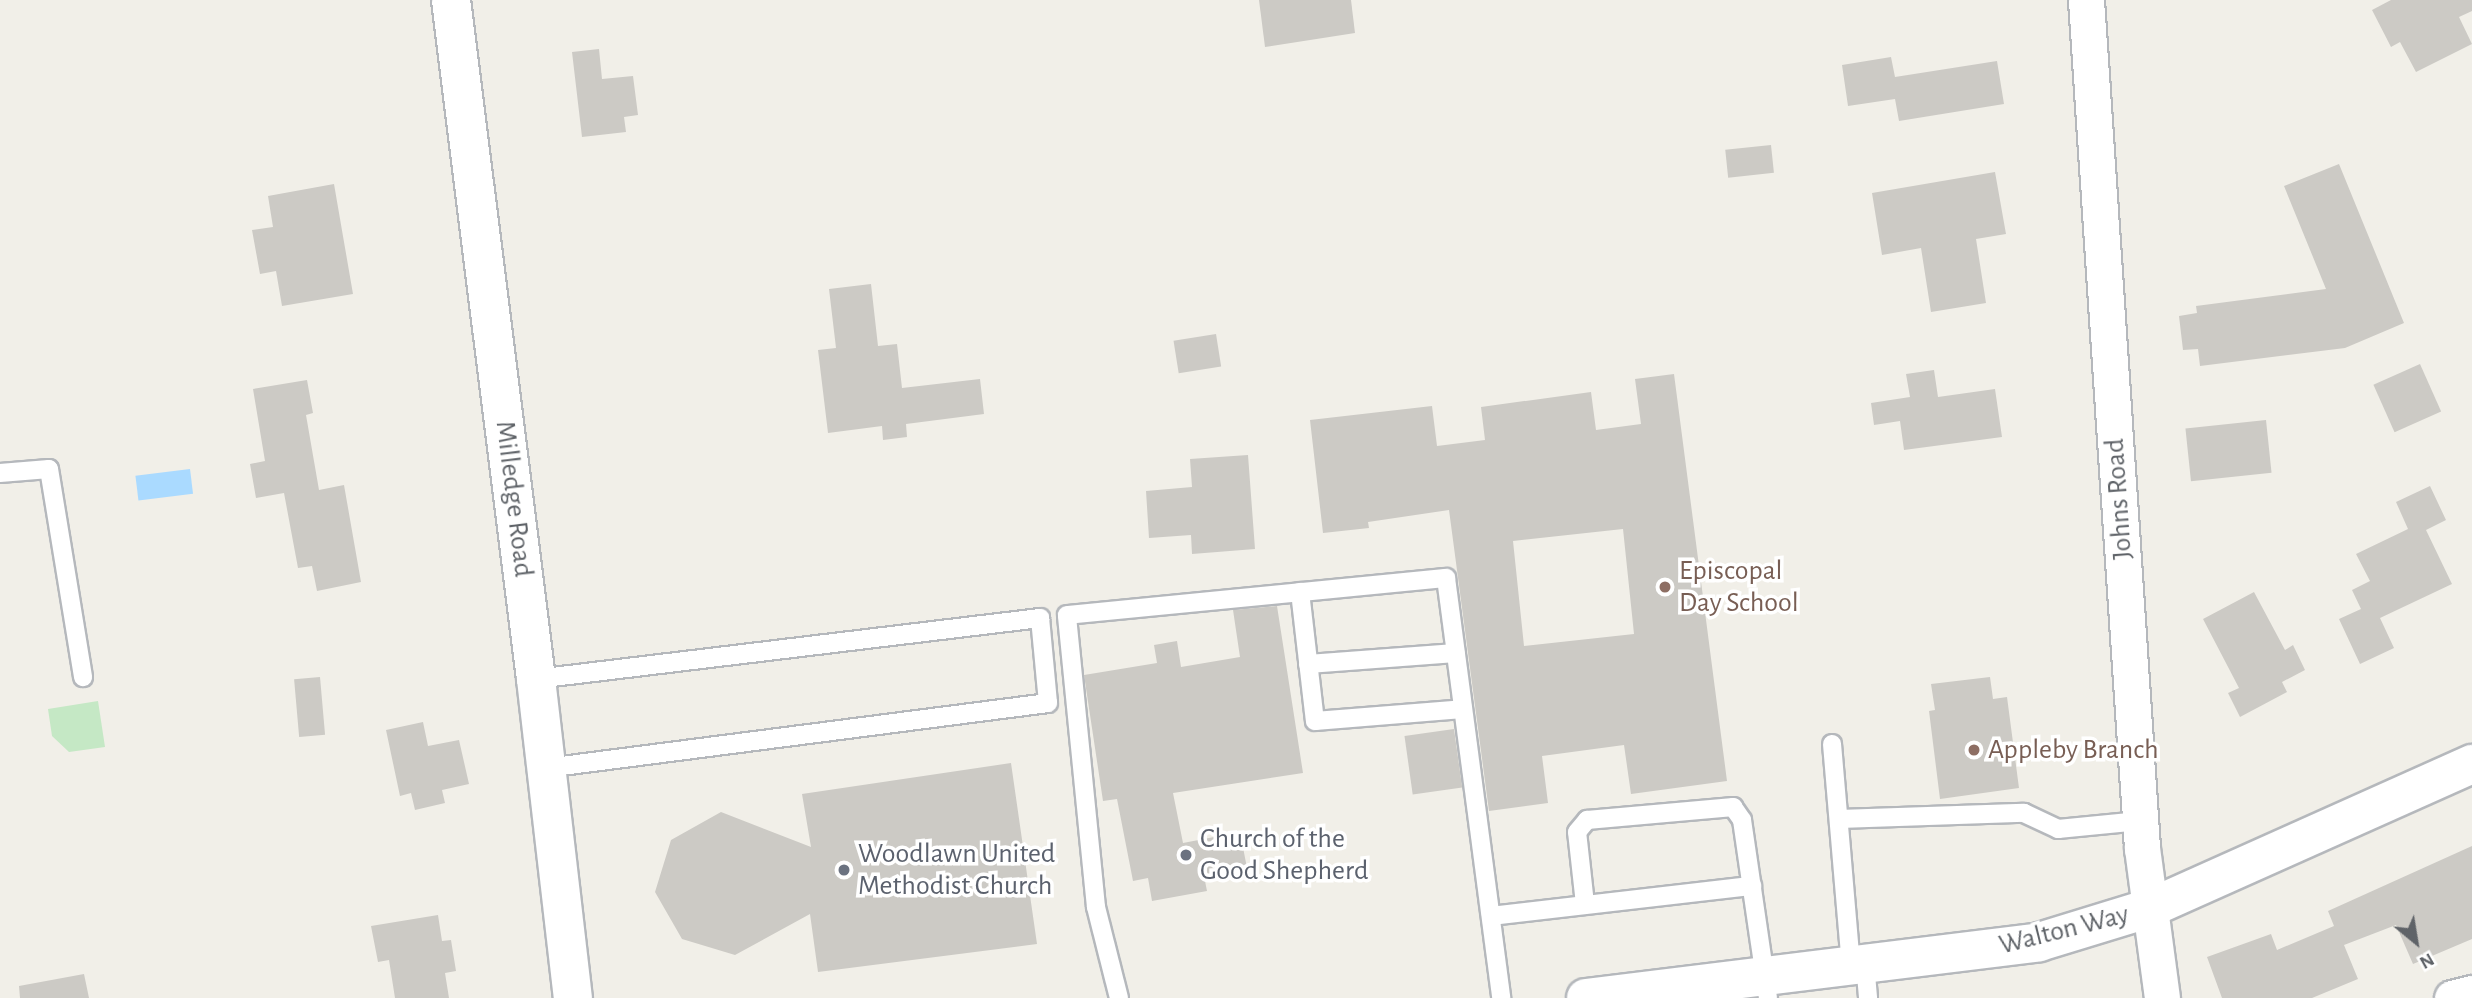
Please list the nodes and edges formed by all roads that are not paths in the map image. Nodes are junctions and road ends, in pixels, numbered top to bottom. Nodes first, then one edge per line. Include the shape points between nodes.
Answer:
1 (451, 0) edge
2 (2086, 0) edge
3 (0, 473) edge
4 (1300, 592) junction
5 (1067, 615) junction
6 (1040, 618) junction
7 (1456, 653) junction
8 (1308, 664) junction
9 (83, 677) dead end
10 (536, 679) junction
11 (1463, 709) junction
12 (1832, 744) dead end
13 (2472, 764) edge
14 (546, 768) junction
15 (1839, 819) junction
16 (2140, 821) junction
17 (1752, 886) junction
18 (1585, 904) junction
19 (2150, 908) junction
20 (1492, 916) junction
21 (1861, 976) edge
22 (1767, 987) edge
23 (2472, 993) edge
24 (1656, 994) edge
25 (573, 998) edge
26 (1119, 998) edge
27 (1501, 998) edge
28 (1586, 998) edge
29 (2162, 998) edge
30 (2452, 998) edge

1 - 10 street, Milledge Road
2 - 16 street, Johns Road
3 - 9 lane via 49,469
4 - 5 lane
4 - 7 lane via 1446,578
4 - 8 lane
5 - 6 lane
5 - 26 lane via 1096,907
6 - 10 lane
6 - 14 lane via 1048,703
7 - 8 lane
7 - 11 lane
8 - 11 lane via 1315,721
10 - 14 street, Milledge Road
11 - 20 lane
12 - 15 lane
13 - 19 street, Walton Way
14 - 25 street, Milledge Road
15 - 16 lane via 2024,813 2058,829
15 - 21 lane
16 - 19 street, Johns Road
17 - 18 lane
17 - 18 lane via 1742,820 1733,807 1587,820 1577,832
17 - 22 lane
18 - 20 lane
19 - 21 street, Walton Way via 2039,942
19 - 29 street, Johns Road
20 - 27 lane
21 - 22 street, Walton Way
22 - 24 street, Walton Way
23 - 30 street
24 - 28 street, Walton Way

